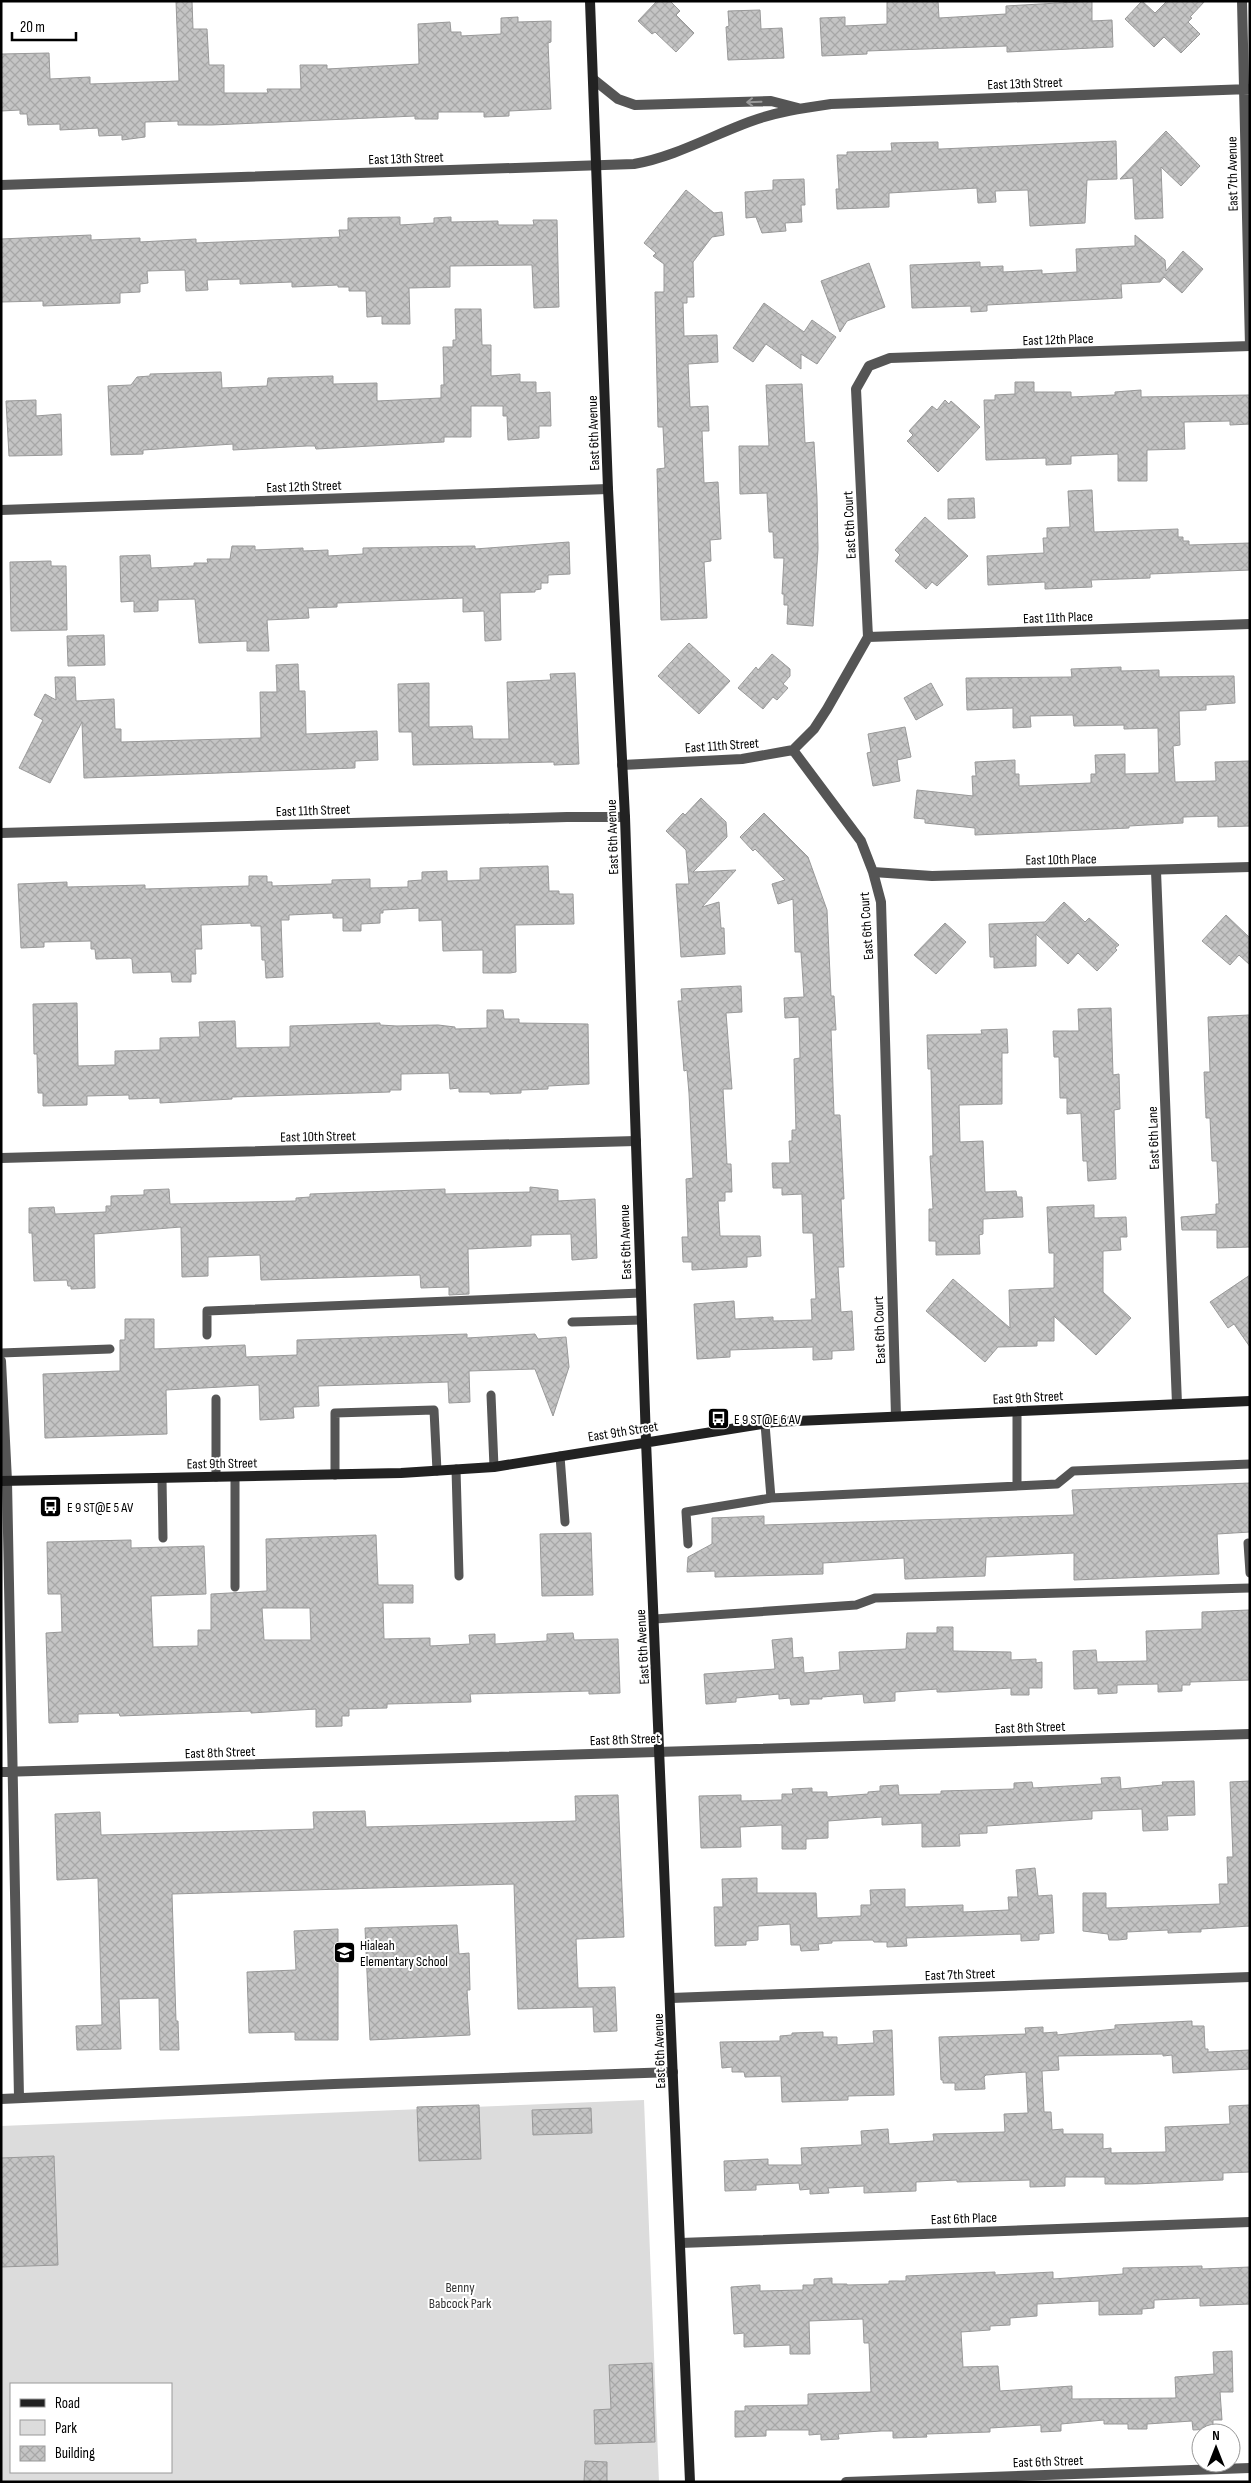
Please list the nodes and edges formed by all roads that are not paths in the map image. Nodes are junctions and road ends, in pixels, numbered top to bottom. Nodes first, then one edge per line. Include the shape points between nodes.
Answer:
1 (590, 1) edge
2 (1242, 1) edge
3 (593, 79) junction
4 (1247, 89) edge
5 (802, 109) junction
6 (596, 166) junction
7 (1, 185) edge
8 (1250, 346) edge
9 (868, 366) joint
10 (608, 489) junction
11 (1, 510) edge
12 (1250, 624) edge
13 (868, 638) junction
14 (793, 750) junction
15 (622, 765) junction
16 (625, 817) junction
17 (1, 833) edge
18 (1250, 867) edge
19 (1156, 871) junction
20 (873, 872) junction
21 (636, 1141) junction
22 (1, 1158) edge
23 (641, 1293) junction
24 (642, 1320) junction
25 (572, 1322) dead end
26 (208, 1335) dead end
27 (110, 1349) dead end
28 (1, 1353) edge
29 (1, 1361) edge
30 (491, 1395) dead end
31 (216, 1399) dead end
32 (1250, 1401) edge
33 (1177, 1404) junction
34 (1016, 1411) junction
35 (896, 1416) junction
36 (765, 1424) junction
37 (646, 1441) junction
38 (560, 1456) junction
39 (1250, 1464) edge
40 (494, 1467) junction
41 (456, 1469) junction
42 (437, 1471) junction
43 (335, 1475) junction
44 (235, 1476) junction
45 (216, 1477) junction
46 (162, 1478) junction
47 (4, 1481) edge
48 (1018, 1486) junction
49 (771, 1498) junction
50 (565, 1522) dead end
51 (163, 1538) dead end
52 (1248, 1543) dead end
53 (688, 1544) dead end
54 (1250, 1573) edge
55 (459, 1576) dead end
56 (235, 1587) dead end
57 (1250, 1588) edge
58 (654, 1619) junction
59 (1250, 1734) edge
60 (661, 1752) junction
61 (1, 1772) edge
62 (13, 1772) junction
63 (1250, 1977) edge
64 (671, 1998) junction
65 (673, 2072) junction
66 (19, 2098) junction
67 (1, 2099) edge
68 (1250, 2222) edge
69 (680, 2243) junction
70 (1250, 2468) edge
71 (690, 2482) edge
72 (846, 2482) edge

1 - 3 street, East 6th Avenue
2 - 4 street, East 7th Avenue
5 -> 3 street, East 13th Street via 771,101 635,105 618,99
3 - 6 street, East 6th Avenue
4 - 5 street, East 13th Street via 857,102
4 - 8 street, East 7th Avenue
5 - 6 street, East 13th Street via 749,122 643,163
6 - 7 street, East 13th Street
6 - 10 street, East 6th Avenue
8 - 9 street, East 12th Place via 890,358
9 - 13 street, East 6th Court via 856,389
10 - 11 street, East 12th Street
10 - 15 street, East 6th Avenue
12 - 13 street, East 11th Place
13 - 14 street via 823,715
14 - 15 street, East 11th Street via 742,758
14 - 20 street, East 6th Court via 860,841
15 - 16 street, East 6th Avenue
16 - 17 street, East 11th Street
16 - 21 street, East 6th Avenue
18 - 19 street, East 10th Place
19 - 20 street, East 10th Place via 932,876
19 - 33 street, East 6th Lane
20 - 35 street, East 6th Court via 881,902
21 - 22 street, East 10th Street
21 - 23 street, East 6th Avenue
23 - 24 street, East 6th Avenue
23 - 26 lane via 207,1311
24 - 25 lane
24 - 37 street, East 6th Avenue
27 - 28 lane
29 - 47 street
30 - 40 lane
31 - 45 lane
32 - 33 street, East 9th Street
33 - 34 street, East 9th Street
34 - 35 street, East 9th Street
34 - 48 lane
35 - 36 street, East 9th Street
36 - 37 street, East 9th Street
36 - 49 lane
37 - 38 street, East 9th Street
37 - 58 street, East 6th Avenue
38 - 40 street, East 9th Street
38 - 50 lane
39 - 48 lane via 1073,1471 1057,1484
40 - 41 street, East 9th Street
41 - 42 street, East 9th Street
41 - 55 lane
42 - 43 street, East 9th Street
42 - 43 lane via 434,1410 335,1413
43 - 44 street, East 9th Street
44 - 45 street, East 9th Street
44 - 56 lane
45 - 46 street, East 9th Street
46 - 47 street, East 9th Street
46 - 51 lane
47 - 62 street
48 - 49 lane
49 - 53 lane via 686,1512
52 - 54 lane
57 - 58 lane via 875,1598 856,1606
58 - 60 street, East 6th Avenue
59 - 60 street, East 8th Street
60 - 62 street, East 8th Street
60 - 64 street, East 6th Avenue
61 - 62 street, East 8th Street
62 - 66 street
63 - 64 street, East 7th Street
64 - 65 street, East 6th Avenue
65 - 66 street
65 - 69 street, East 6th Avenue
66 - 67 street
68 - 69 street, East 6th Place
69 - 71 street, East 6th Avenue
70 - 72 street, East 6th Street

